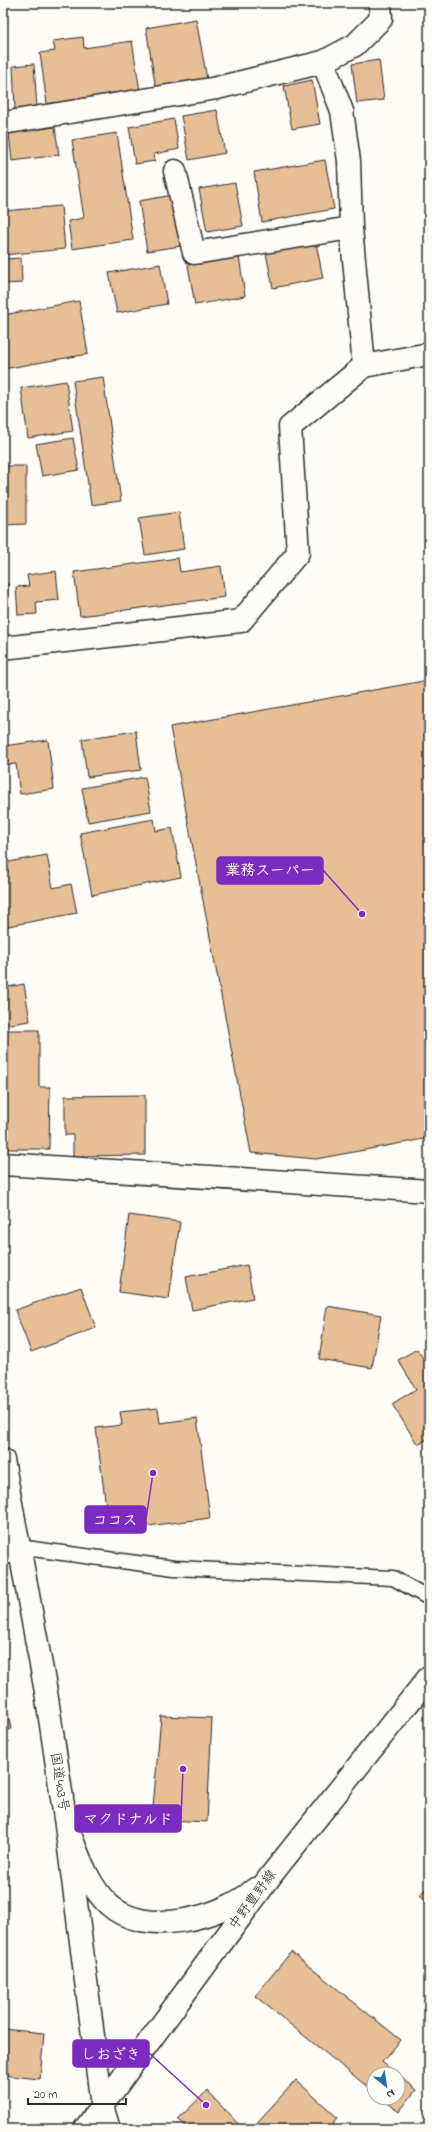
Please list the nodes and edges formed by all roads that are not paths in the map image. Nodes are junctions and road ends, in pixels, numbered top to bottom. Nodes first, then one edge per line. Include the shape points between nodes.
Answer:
1 (380, 3) edge
2 (323, 62) junction
3 (3, 123) edge
4 (175, 171) dead end
5 (351, 228) junction
6 (429, 354) edge
7 (364, 366) junction
8 (3, 648) edge
9 (3, 1164) edge
10 (429, 1190) edge
11 (3, 1460) edge
12 (11, 1550) edge
13 (429, 1598) edge
14 (429, 1677) edge
15 (66, 1825) junction
16 (272, 1874) junction
17 (102, 2106) junction
18 (85, 2129) edge
19 (110, 2129) edge

1 - 2 main road via 382,19 355,45
2 - 3 main road via 217,88
2 - 5 main road via 342,111 349,161
4 - 5 main road via 194,253
5 - 7 main road
6 - 7 main road
7 - 8 main road via 290,428 298,552 241,621
9 - 10 main road
11 - 12 main road, 国道403号
12 - 13 lane via 174,1568 393,1578
12 - 15 main road, 国道403号 via 46,1692
14 - 16 main road, 中野豊野線
15 - 16 main road via 82,1864 107,1904 123,1915 142,1920 163,1922 195,1918 224,1908 245,1898
15 - 17 main road, 国道403号
16 - 17 main road, 中野豊野線
17 - 18 main road, 中野豊野線
17 - 19 main road, 国道403号

